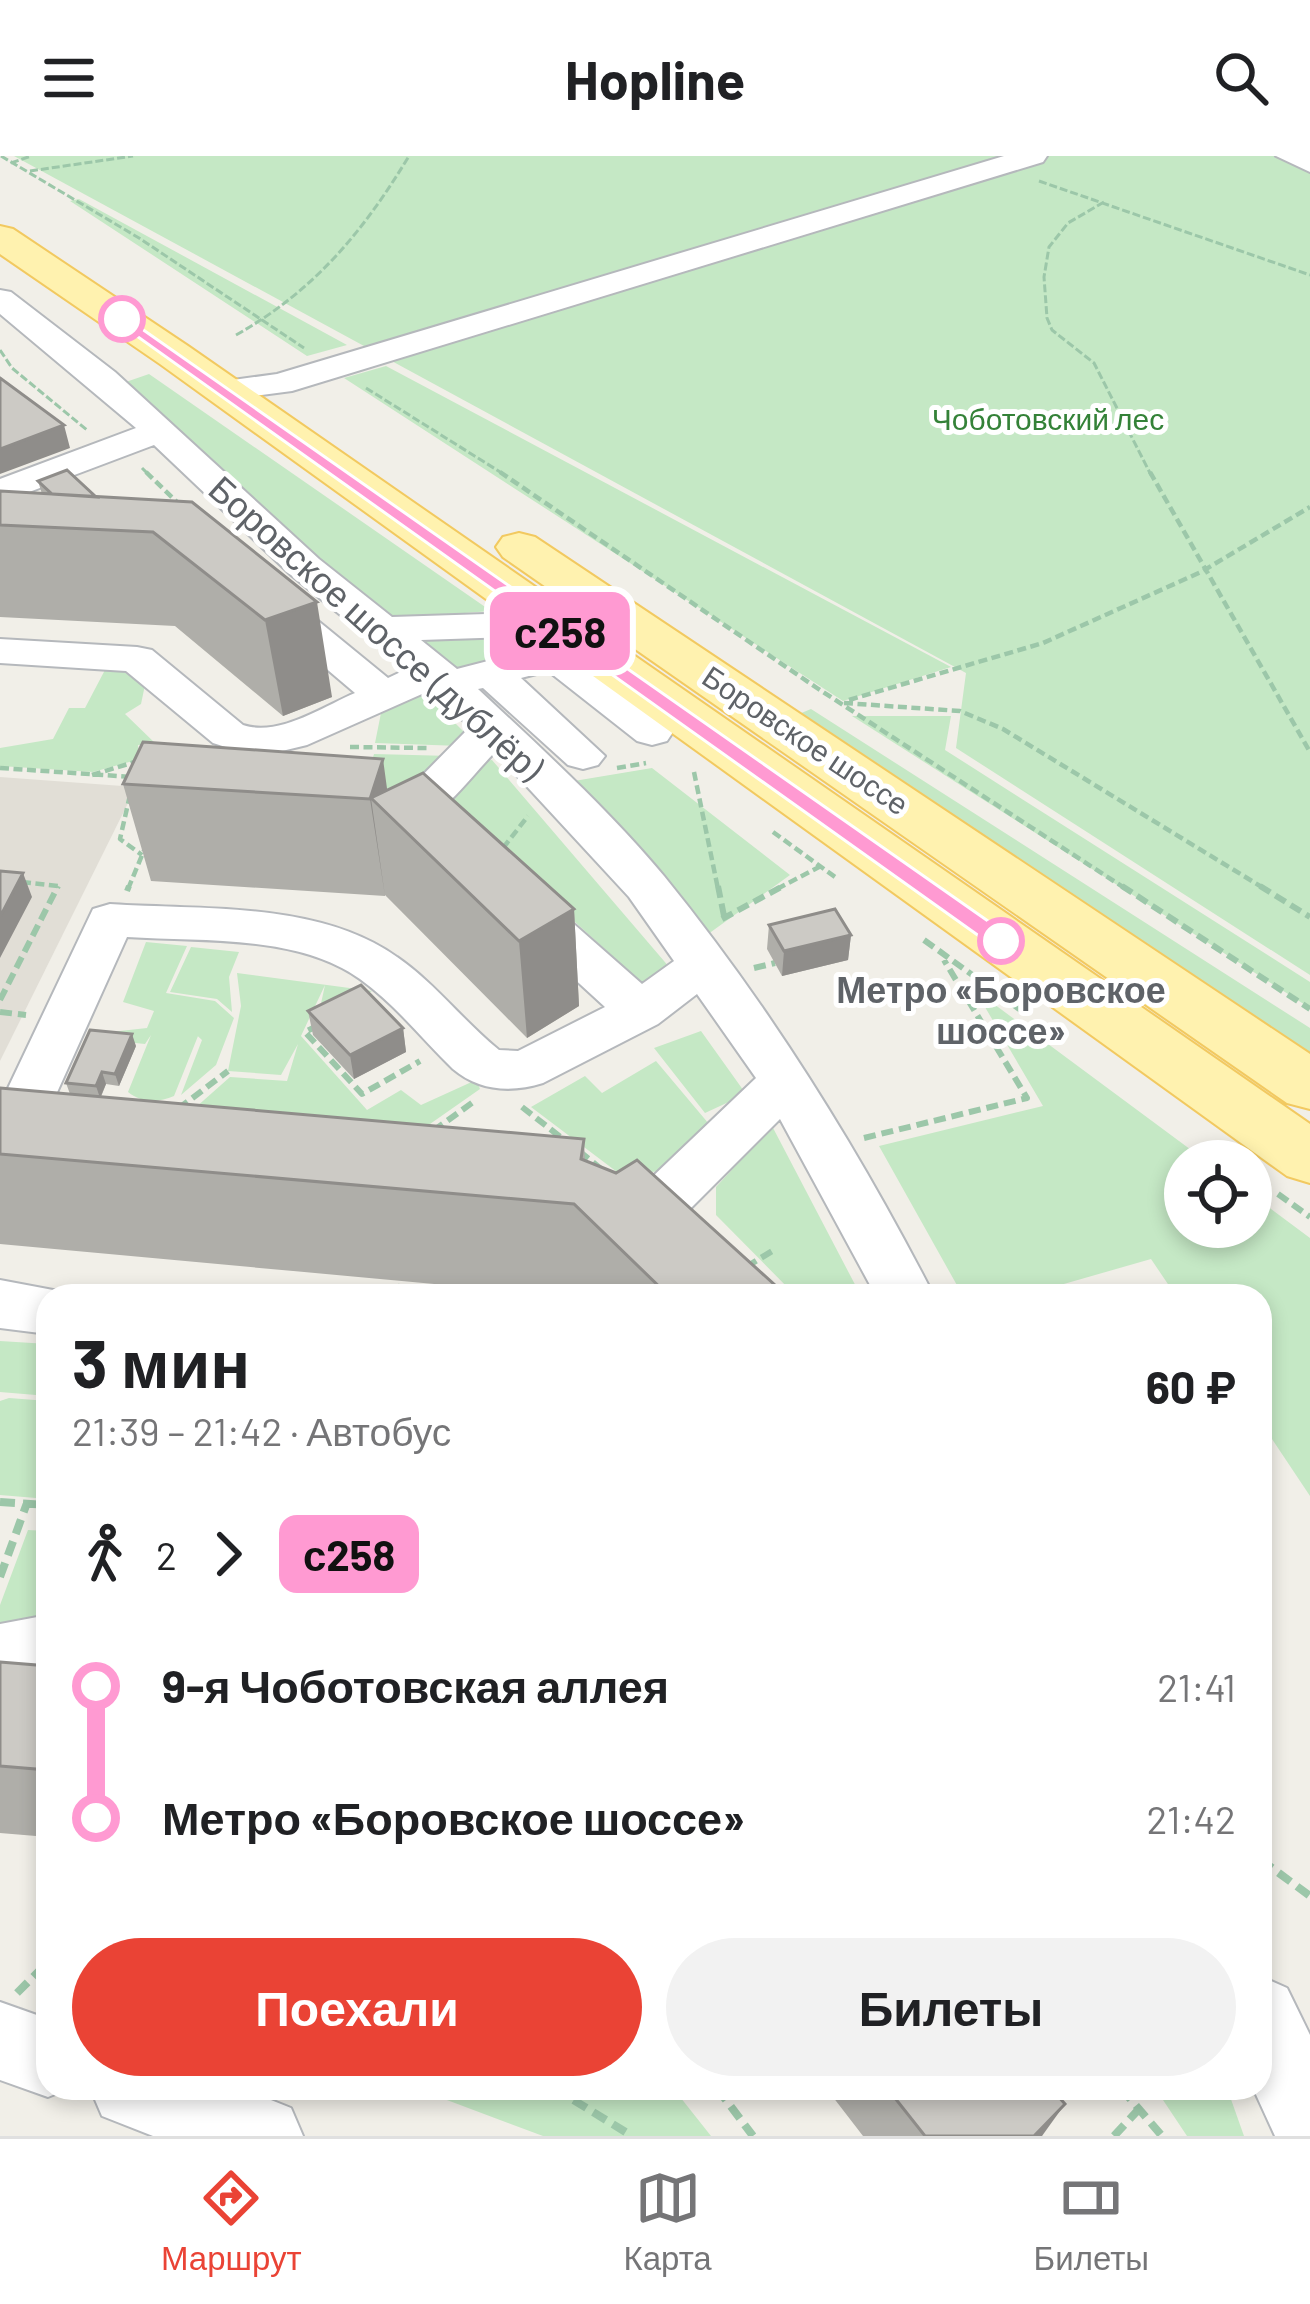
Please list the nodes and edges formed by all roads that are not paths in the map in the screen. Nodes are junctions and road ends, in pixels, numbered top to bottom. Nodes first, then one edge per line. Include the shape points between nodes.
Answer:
1 (1291, 156) edge
2 (1310, 164) edge
3 (1031, 167) edge
4 (14, 206) edge
5 (0, 299) edge
6 (280, 384) junction
7 (223, 390) junction
8 (157, 432) junction
9 (0, 491) edge
10 (305, 567) junction
11 (383, 629) junction
12 (553, 635) junction
13 (0, 651) edge
14 (492, 674) junction
15 (442, 678) junction
16 (384, 695) junction
17 (484, 737) junction
18 (556, 773) junction
19 (338, 803) edge
20 (451, 840) junction
21 (718, 941) junction
22 (640, 1011) junction
23 (786, 1081) junction
24 (1310, 1085) edge
25 (78, 1132) edge
26 (7, 1143) edge
27 (1310, 1158) edge
28 (610, 1188) edge
29 (669, 1195) junction
30 (758, 1260) dead end
31 (899, 1284) edge
32 (0, 1304) edge
33 (36, 1308) edge
34 (36, 1650) edge
35 (0, 1656) edge
36 (1272, 2041) edge
37 (163, 2100) edge
38 (1310, 2122) edge
39 (263, 2136) edge

1 - 2 street
3 - 6 street
4 - 6 main road, Боровское шоссе
4 - 7 main road, Боровское шоссе
5 - 8 street, Боровское шоссе (дублёр)
6 - 7 street
6 - 24 main road, Боровское шоссе
7 - 12 main road, Боровское шоссе
8 - 9 street
8 - 10 street, Боровское шоссе (дублёр)
10 - 11 street, Боровское шоссе (дублёр)
10 - 16 street via 239,575
11 - 12 street
11 - 15 street, Боровское шоссе (дублёр)
12 - 14 street via 538,661
12 - 18 street via 652,733
12 - 27 main road, Боровское шоссе
13 - 16 street via 137,659 228,734 257,744
14 - 15 street
14 - 18 street
15 - 16 street
15 - 17 street, Боровское шоссе (дублёр)
17 - 18 street, Боровское шоссе (дублёр)
17 - 20 street
18 - 21 street, Боровское шоссе (дублёр) via 646,886
19 - 20 street
20 - 22 street
21 - 22 street
21 - 23 street, Боровское шоссе (дублёр)
22 - 26 street via 510,1078 487,1069 365,958 324,942 110,920
23 - 29 street
23 - 31 street, Боровское шоссе (дублёр)
25 - 26 street
28 - 29 street
29 - 30 street
32 - 33 street
34 - 35 street
36 - 38 street
37 - 39 street

